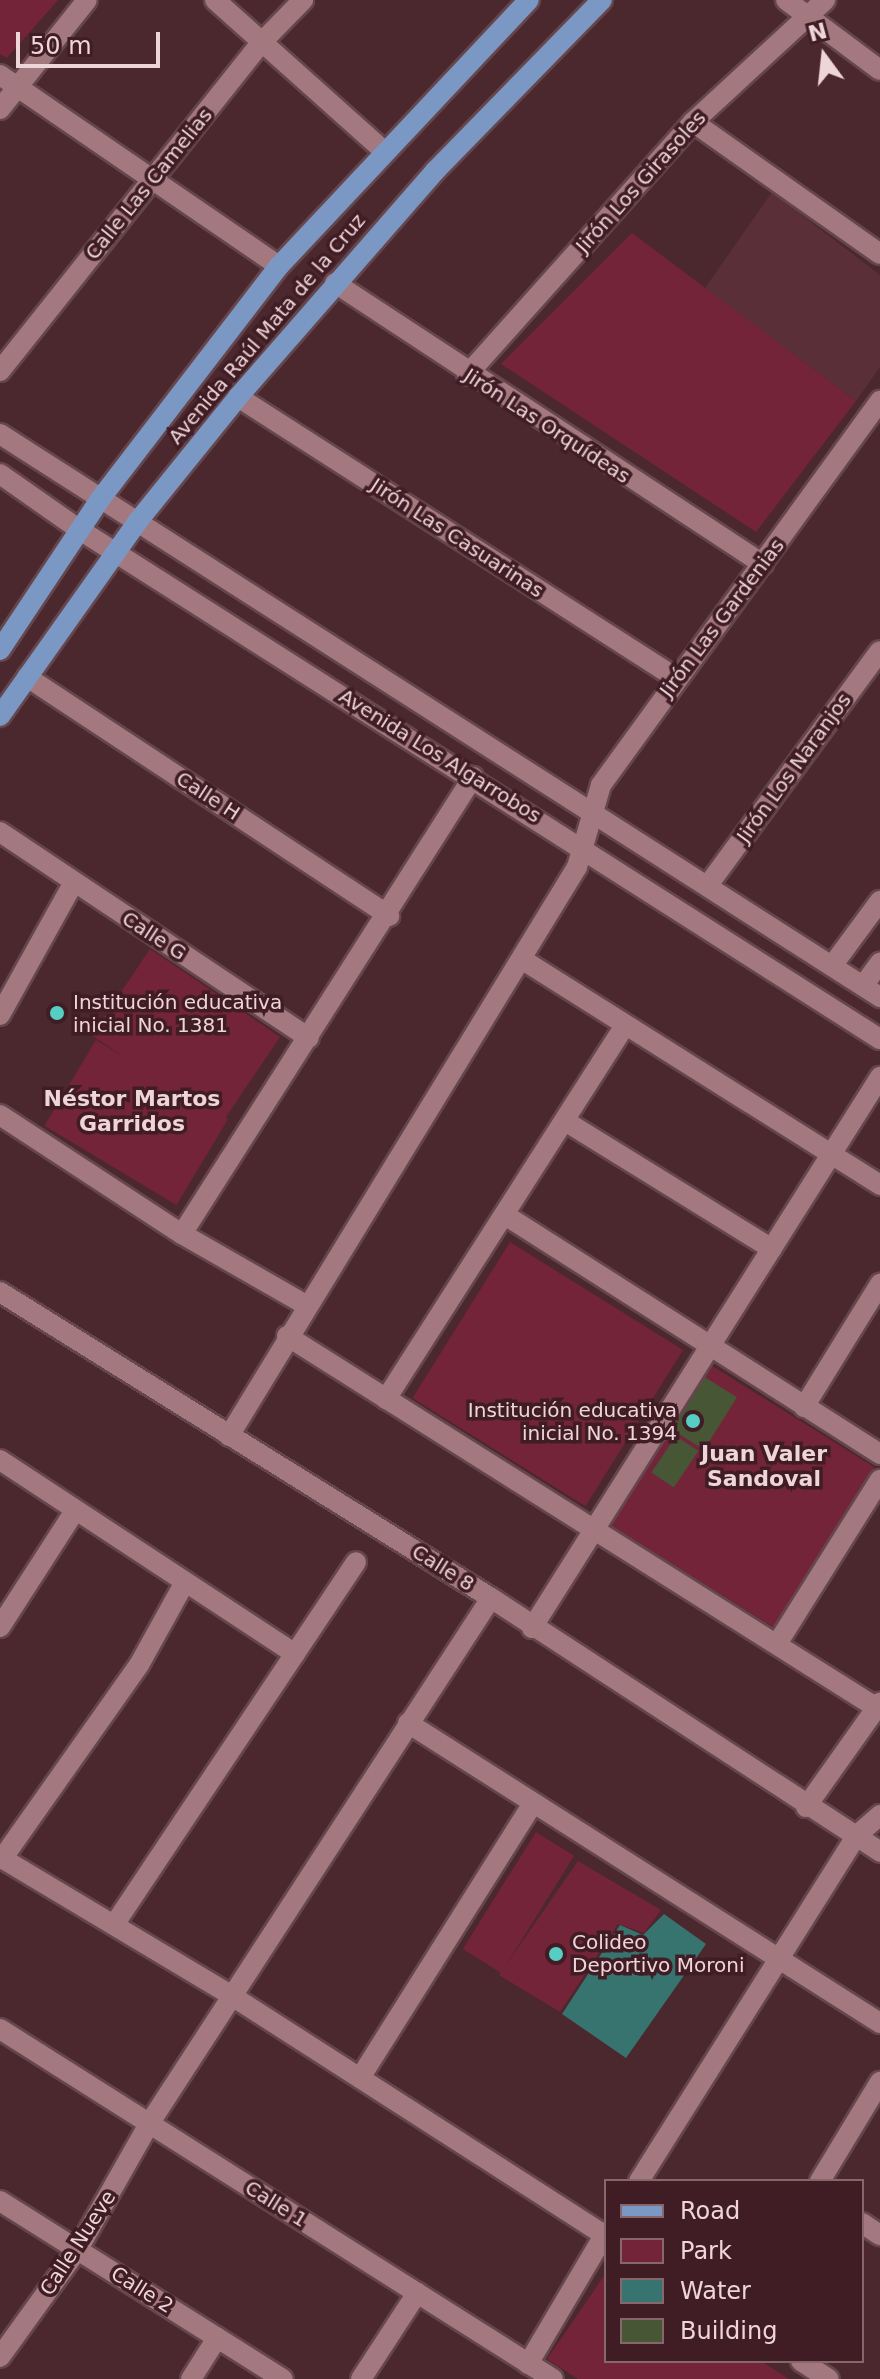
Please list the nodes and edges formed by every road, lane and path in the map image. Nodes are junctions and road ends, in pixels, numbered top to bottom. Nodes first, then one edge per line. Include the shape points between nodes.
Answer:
1 (87, 0) edge
2 (215, 0) edge
3 (303, 0) edge
4 (529, 0) edge
5 (602, 0) edge
6 (786, 0) edge
7 (825, 0) edge
8 (807, 16) junction
9 (262, 42) junction
10 (880, 70) edge
11 (0, 75) edge
12 (18, 87) junction
13 (0, 109) edge
14 (693, 122) junction
15 (383, 150) junction
16 (153, 180) junction
17 (880, 254) edge
18 (279, 266) junction
19 (335, 283) junction
20 (0, 371) edge
21 (467, 375) junction
22 (238, 397) junction
23 (880, 401) edge
24 (0, 434) edge
25 (0, 474) edge
26 (101, 498) junction
27 (138, 521) junction
28 (80, 530) junction
29 (117, 552) junction
30 (763, 564) junction
31 (0, 650) edge
32 (880, 651) edge
33 (27, 677) junction
34 (676, 678) junction
35 (0, 716) edge
36 (473, 777) junction
37 (590, 814) junction
38 (0, 832) edge
39 (581, 845) junction
40 (73, 884) junction
41 (708, 885) junction
42 (880, 901) edge
43 (389, 916) junction
44 (523, 960) junction
45 (880, 963) edge
46 (832, 966) junction
47 (872, 992) edge
48 (0, 1015) edge
49 (625, 1026) junction
50 (309, 1038) junction
51 (880, 1039) edge
52 (880, 1077) edge
53 (0, 1115) edge
54 (565, 1121) junction
55 (831, 1155) junction
56 (880, 1185) edge
57 (505, 1215) junction
58 (182, 1234) junction
59 (772, 1249) junction
60 (880, 1284) edge
61 (0, 1292) edge
62 (306, 1305) junction
63 (287, 1336) junction
64 (708, 1346) junction
65 (386, 1399) junction
66 (804, 1407) junction
67 (229, 1436) junction
68 (880, 1454) edge
69 (0, 1460) edge
70 (880, 1480) edge
71 (74, 1512) junction
72 (592, 1528) junction
73 (356, 1562) dead end
74 (185, 1582) junction
75 (491, 1598) junction
76 (0, 1627) edge
77 (532, 1628) junction
78 (777, 1644) junction
79 (295, 1654) junction
80 (879, 1706) edge
81 (408, 1723) junction
82 (532, 1805) junction
83 (806, 1807) junction
84 (880, 1815) edge
85 (856, 1836) junction
86 (880, 1852) edge
87 (1, 1858) edge
88 (114, 1925) junction
89 (781, 1961) junction
90 (232, 1996) junction
91 (880, 2023) edge
92 (0, 2029) edge
93 (360, 2078) junction
94 (880, 2082) edge
95 (149, 2124) junction
96 (640, 2179) edge
97 (821, 2179) edge
98 (0, 2201) edge
99 (604, 2233) edge
100 (604, 2236) edge
101 (78, 2249) junction
102 (417, 2293) junction
103 (217, 2338) junction
104 (0, 2357) edge
105 (804, 2363) edge
106 (528, 2364) junction
107 (191, 2379) edge
108 (283, 2379) edge
109 (361, 2379) edge
110 (553, 2379) edge
111 (829, 2379) edge

1 - 12 street
2 - 9 street
3 - 9 street, Calle Las Camelias
4 - 15 main road, Avenida Raúl Mata de la Cruz
5 - 19 main road, Avenida Raúl Mata de la Cruz
6 - 8 street
7 - 8 street, Jirón Los Girasoles
8 - 10 street
8 - 14 street, Jirón Los Girasoles
9 - 15 street
9 - 16 street, Calle Las Camelias
11 - 12 street
12 - 13 street
12 - 16 street
14 - 17 street
14 - 21 street, Jirón Los Girasoles
15 - 18 main road, Avenida Raúl Mata de la Cruz
16 - 18 street
16 - 20 street, Calle Las Camelias
18 - 26 main road, Avenida Raúl Mata de la Cruz
19 - 21 street, Jirón Las Orquídeas
19 - 22 main road, Avenida Raúl Mata de la Cruz
21 - 30 street, Jirón Las Orquídeas
22 - 27 main road, Avenida Raúl Mata de la Cruz
22 - 34 street, Jirón Las Casuarinas
23 - 30 street, Jirón Las Gardenias
24 - 26 street, Avenida Los Algarrobos
25 - 28 street, Avenida Los Algarrobos
26 - 27 street, Avenida Los Algarrobos
26 - 28 main road, Avenida Raúl Mata de la Cruz
27 - 29 main road, Avenida Raúl Mata de la Cruz
27 - 37 street, Avenida Los Algarrobos
28 - 29 street, Avenida Los Algarrobos
28 - 31 main road, Avenida Raúl Mata de la Cruz
29 - 33 main road, Avenida Raúl Mata de la Cruz
29 - 36 street, Avenida Los Algarrobos
30 - 34 street, Jirón Las Gardenias
32 - 41 street, Jirón Los Naranjos
33 - 35 main road, Avenida Raúl Mata de la Cruz
33 - 43 street, Calle H
34 - 37 street, Jirón Las Gardenias via 601,785
36 - 39 street, Avenida Los Algarrobos
36 - 43 street
37 - 39 street, Jirón Las Gardenias
37 - 41 street, Avenida Los Algarrobos
38 - 40 street, Calle G
39 - 44 street, Jirón Las Gardenias via 577,867
39 - 51 street, Avenida Los Algarrobos
40 - 48 street
40 - 50 street, Calle G
41 - 46 street, Avenida Los Algarrobos
42 - 46 street
43 - 50 street
44 - 49 street
44 - 62 street, Jirón Las Gardenias
45 - 47 street
46 - 47 street, Avenida Los Algarrobos
49 - 54 street
49 - 55 street
50 - 58 street
52 - 55 street
53 - 58 street
54 - 57 street
54 - 59 street
55 - 56 street
55 - 59 street
57 - 64 street
57 - 65 street
58 - 62 street
59 - 64 street
60 - 66 street
61 - 67 street, Calle 8
62 - 63 street, Jirón Las Gardenias
63 - 65 street
63 - 67 street, Jirón Las Gardenias
64 - 66 street
64 - 72 street
65 - 72 street
66 - 68 street
67 - 75 street, Calle 8
69 - 71 street
70 - 78 street
71 - 74 street
71 - 76 street
72 - 77 street
72 - 78 street
73 - 79 street
74 - 79 street
74 - 87 street via 139,1665
75 - 77 street, Calle 8
75 - 81 street, Calle Nueve
77 - 83 street, Calle 8
78 - 80 street
79 - 88 street
80 - 83 street
81 - 82 street
81 - 90 street, Calle Nueve
82 - 89 street
82 - 93 street
83 - 85 street, Calle 8
84 - 85 street
85 - 86 street, Calle 8
85 - 89 street
87 - 88 street
88 - 90 street
89 - 91 street
89 - 96 street
90 - 93 street
90 - 95 street, Calle Nueve
92 - 95 street, Calle 1
93 - 99 street
94 - 97 street
95 - 101 street, Calle Nueve
95 - 102 street, Calle 1
98 - 101 street, Calle 2
100 - 106 street
101 - 103 street, Calle 2
101 - 104 street, Calle Nueve
102 - 106 street, Calle 1
102 - 109 street
103 - 107 street
103 - 108 street, Calle 2
105 - 111 street
106 - 110 street, Calle 1

